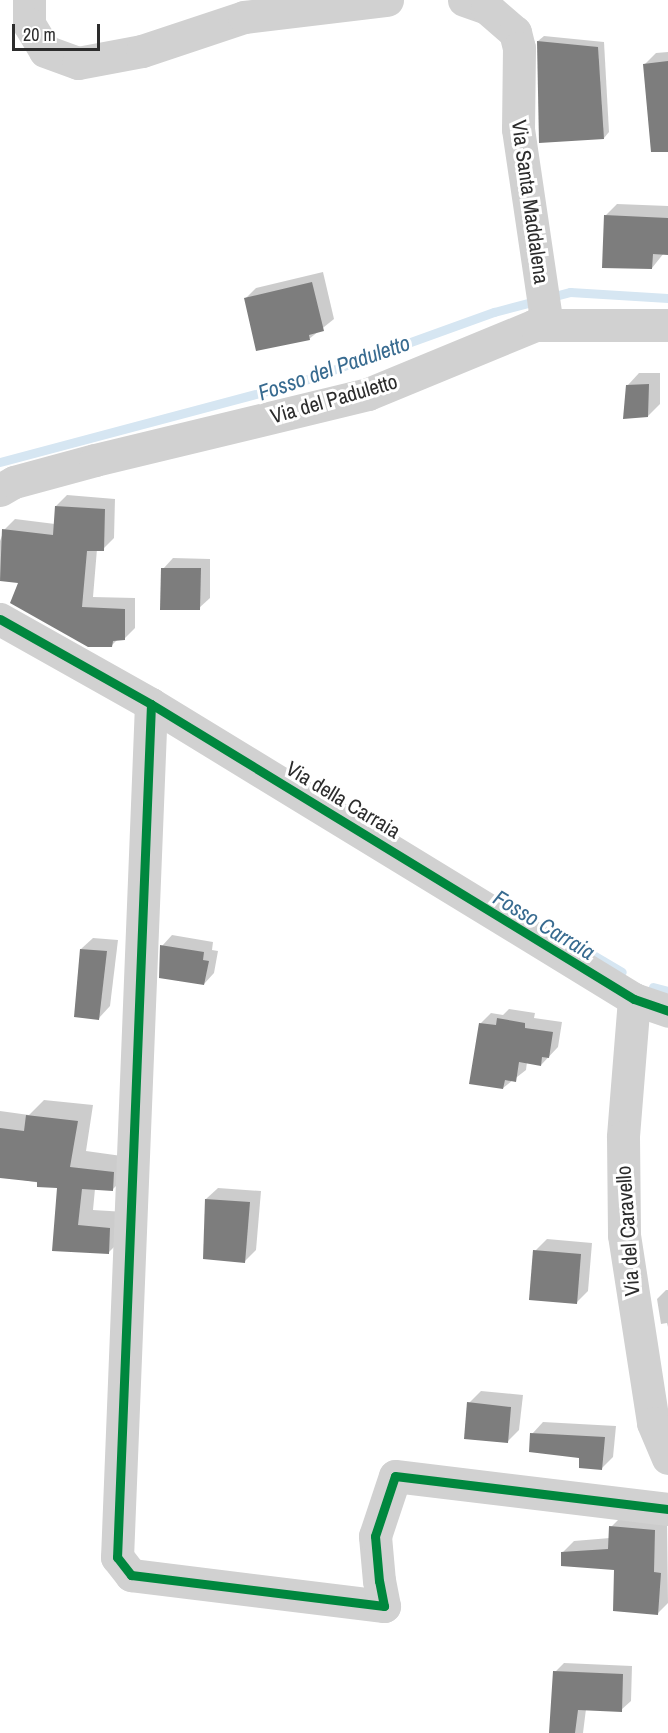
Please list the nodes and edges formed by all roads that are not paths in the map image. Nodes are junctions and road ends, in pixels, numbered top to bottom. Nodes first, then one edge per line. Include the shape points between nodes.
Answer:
1 (29, 0) edge
2 (387, 0) edge
3 (464, 0) edge
4 (544, 308) junction
5 (668, 325) edge
6 (0, 490) edge
7 (0, 619) edge
8 (151, 704) junction
9 (634, 999) junction
10 (668, 1011) edge
11 (668, 1458) edge
12 (668, 1509) edge

1 - 2 street via 29,24 45,51 78,63 142,51 244,17
3 - 4 street, Via Santa Maddalena via 487,8 515,32 519,48 518,129
4 - 5 street, Via del Paduletto
4 - 6 street, Via del Paduletto via 535,326 368,394 95,460
7 - 8 street, Via della Carraia
8 - 9 street, Via della Carraia
8 - 12 street via 117,1557 131,1575 384,1606 375,1536 395,1476
9 - 10 street, Via della Carraia
9 - 11 street, Via del Caravello via 623,1137 624,1235 653,1424

